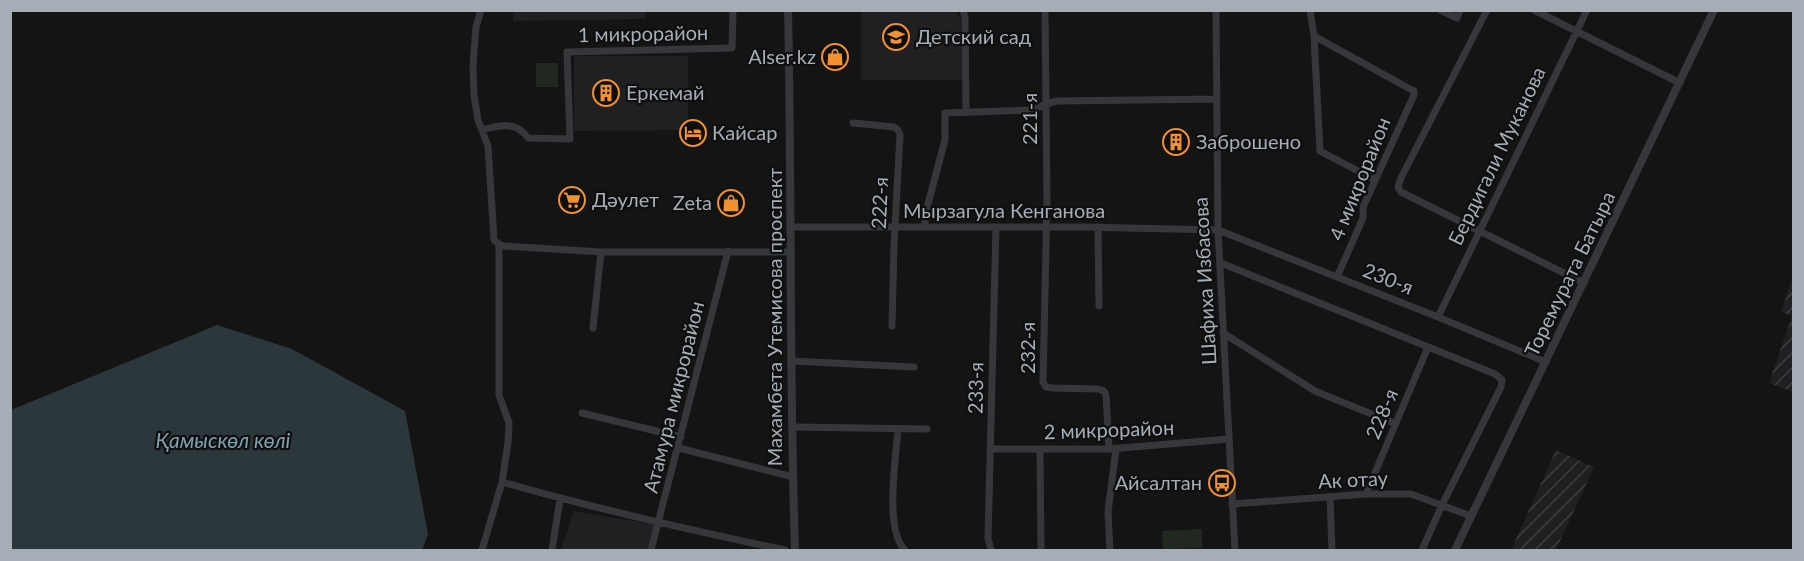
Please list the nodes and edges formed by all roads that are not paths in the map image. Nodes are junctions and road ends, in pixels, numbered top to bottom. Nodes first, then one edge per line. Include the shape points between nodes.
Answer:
1 (481, 10) edge
2 (733, 10) edge
3 (788, 10) edge
4 (963, 10) edge
5 (1046, 10) edge
6 (1216, 10) edge
7 (1310, 10) edge
8 (1440, 10) edge
9 (1487, 10) edge
10 (1534, 10) edge
11 (1587, 10) edge
12 (1714, 10) edge
13 (1458, 14) edge
14 (1576, 32) junction
15 (1314, 36) junction
16 (1680, 83) junction
17 (1216, 99) junction
18 (1046, 104) junction
19 (966, 112) junction
20 (853, 123) dead end
21 (483, 130) junction
22 (1375, 180) junction
23 (790, 227) junction
24 (924, 227) junction
25 (996, 227) junction
26 (1046, 227) junction
27 (1098, 227) junction
28 (896, 228) junction
29 (1218, 230) junction
30 (1480, 231) junction
31 (499, 244) junction
32 (728, 251) junction
33 (601, 252) junction
34 (791, 252) junction
35 (1221, 263) junction
36 (1338, 277) junction
37 (1584, 283) junction
38 (1099, 306) dead end
39 (1438, 317) junction
40 (892, 326) dead end
41 (593, 328) dead end
42 (1223, 333) junction
43 (1428, 347) junction
44 (791, 361) junction
45 (1546, 362) junction
46 (914, 367) dead end
47 (582, 413) dead end
48 (1396, 424) junction
49 (792, 427) junction
50 (898, 429) junction
51 (927, 429) dead end
52 (681, 436) junction
53 (1229, 440) junction
54 (679, 448) junction
55 (991, 449) junction
56 (1040, 449) junction
57 (1112, 449) junction
58 (793, 477) junction
59 (502, 482) junction
60 (1366, 494) junction
61 (1330, 498) junction
62 (560, 499) junction
63 (1232, 504) junction
64 (1442, 505) junction
65 (1471, 516) junction
66 (659, 523) junction
67 (482, 550) edge
68 (552, 550) edge
69 (651, 550) edge
70 (785, 550) edge
71 (795, 550) edge
72 (905, 550) edge
73 (991, 550) edge
74 (1041, 550) edge
75 (1110, 550) edge
76 (1235, 550) edge
77 (1332, 550) edge
78 (1422, 550) edge
79 (1455, 550) edge

1 - 21 street via 473,65 477,112
2 - 21 street, 1 микрорайон via 732,48 567,52 570,139 528,138 513,126
3 - 23 street, Махамбета Утемисова проспект
4 - 19 street
5 - 18 street, 221-я
6 - 17 street, Шафиха Избасова
7 - 15 street
8 - 13 street
9 - 30 street via 1398,187
10 - 14 street
11 - 14 street, Бердигали Муканова
12 - 16 street, Торемурата Батыра
14 - 16 street
14 - 30 street, Бердигали Муканова
15 - 22 street via 1320,151
15 - 22 street, 4 микрорайон via 1413,91
16 - 37 street, Торемурата Батыра
17 - 18 street via 1113,99
17 - 29 street, Шафиха Избасова
18 - 19 street via 1033,110
18 - 26 street, 221-я
19 - 24 street via 945,113 945,140
20 - 28 street, 222-я via 898,130
21 - 31 street via 488,146 494,240
22 - 36 street, 4 микрорайон
23 - 28 street, Мырзагула Кенганова
23 - 34 street, Махамбета Утемисова проспект
24 - 25 street, Мырзагула Кенганова
24 - 28 street, Мырзагула Кенганова
25 - 26 street, Мырзагула Кенганова
25 - 55 street, 233-я
26 - 27 street, Мырзагула Кенганова
26 - 57 street, 232-я via 1043,382 1052,388 1104,391
27 - 29 street, Мырзагула Кенганова
27 - 38 street
28 - 40 street, 222-я
29 - 35 street, Шафиха Избасова
29 - 36 street, 230-я
30 - 37 street
30 - 39 street, Бердигали Муканова
31 - 33 street
31 - 59 street via 499,395 509,423
32 - 33 street
32 - 34 street
32 - 52 street, Атамура микрорайон
33 - 41 street
34 - 44 street, Махамбета Утемисова проспект
35 - 42 street, Шафиха Избасова
35 - 43 street
36 - 39 street, 230-я
37 - 45 street, Торемурата Батыра
39 - 45 street, 230-я
42 - 48 street via 1315,391
42 - 53 street, Шафиха Избасова
43 - 48 street, 228-я
43 - 64 street via 1502,380
44 - 46 street
44 - 49 street, Махамбета Утемисова проспект
45 - 65 street, Торемурата Батыра
47 - 52 street
48 - 60 street, 228-я
49 - 50 street
49 - 58 street, Махамбета Утемисова проспект
50 - 51 street
50 - 72 street via 892,516 896,536
52 - 54 street, Атамура микрорайон
53 - 57 street, 2 микрорайон
53 - 63 street, Шафиха Избасова
54 - 58 street
54 - 66 street, Атамура микрорайон
55 - 56 street, 2 микрорайон
55 - 73 street, 233-я
56 - 57 street, 2 микрорайон
56 - 74 street
57 - 75 street, 232-я
58 - 71 street, Махамбета Утемисова проспект
59 - 62 street
59 - 67 street
60 - 61 street, Ак отау
60 - 64 street, Ак отау via 1411,494
61 - 63 street, Ак отау
61 - 77 street
62 - 66 street
62 - 68 street
63 - 76 street, Шафиха Избасова
64 - 65 street, Ак отау
64 - 78 street
65 - 79 street, Торемурата Батыра
66 - 69 street, Атамура микрорайон
66 - 70 street

